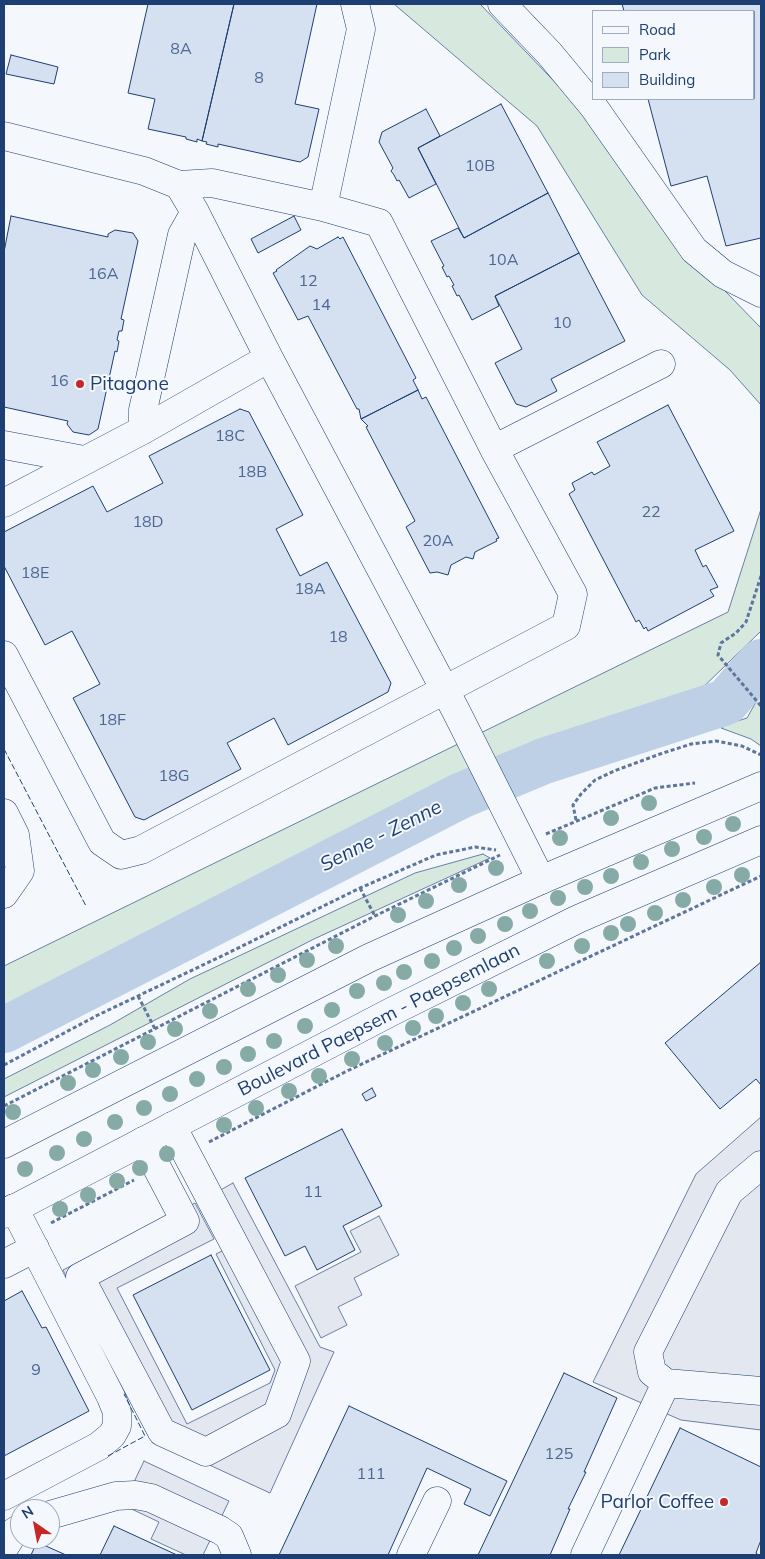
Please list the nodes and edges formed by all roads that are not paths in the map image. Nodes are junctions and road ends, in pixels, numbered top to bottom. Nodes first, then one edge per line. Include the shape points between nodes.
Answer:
1 (354, 4) edge
2 (502, 4) edge
3 (4, 136) edge
4 (179, 185) junction
5 (323, 207) junction
6 (195, 212) junction
7 (761, 293) edge
8 (269, 358) junction
9 (661, 364) dead end
10 (143, 430) junction
11 (4, 444) edge
12 (494, 449) junction
13 (84, 460) junction
14 (4, 503) edge
15 (4, 655) edge
16 (450, 700) junction
17 (761, 786) edge
18 (4, 814) edge
19 (761, 840) edge
20 (541, 880) junction
21 (4, 894) edge
22 (172, 1126) junction
23 (143, 1141) junction
24 (4, 1144) edge
25 (761, 1165) edge
26 (215, 1206) junction
27 (9, 1211) edge
28 (185, 1221) junction
29 (31, 1242) junction
30 (4, 1264) edge
31 (666, 1382) junction
32 (761, 1391) edge
33 (4, 1496) edge
34 (437, 1501) dead end
35 (60, 1512) edge
36 (237, 1555) edge
37 (411, 1555) edge
38 (585, 1555) edge

1 - 5 main road via 361,29
2 - 7 main road via 593,106 694,250 723,274
3 - 4 main road via 144,171
4 - 5 main road via 212,183
4 - 6 main road
5 - 12 main road via 379,223
6 - 8 main road
6 - 10 main road via 182,235 143,410
8 - 10 main road
8 - 16 main road
9 - 12 main road
10 - 13 main road
11 - 13 main road
12 - 16 main road via 573,594 566,626
13 - 14 main road
15 - 16 main road via 102,842 121,855 141,850
16 - 20 main road via 515,845
17 - 20 main road
18 - 21 main road via 15,835 20,871
19 - 22 main road, Boulevard Paepsem - Paepsemlaan via 578,919
20 - 24 main road via 369,958
22 - 23 main road, Boulevard Paepsem - Paepsemlaan
22 - 26 main road
23 - 27 main road, Boulevard Paepsem - Paepsemlaan
23 - 28 main road
25 - 31 main road via 729,1192 648,1352 652,1372
26 - 28 main road
26 - 28 main road via 296,1361 277,1414 206,1452 162,1432 80,1276
27 - 29 main road
29 - 30 main road
29 - 33 main road via 111,1397 117,1412 117,1426 99,1446
31 - 32 main road
31 - 38 main road
34 - 37 main road
35 - 36 main road via 116,1496 151,1498 220,1530 229,1536

